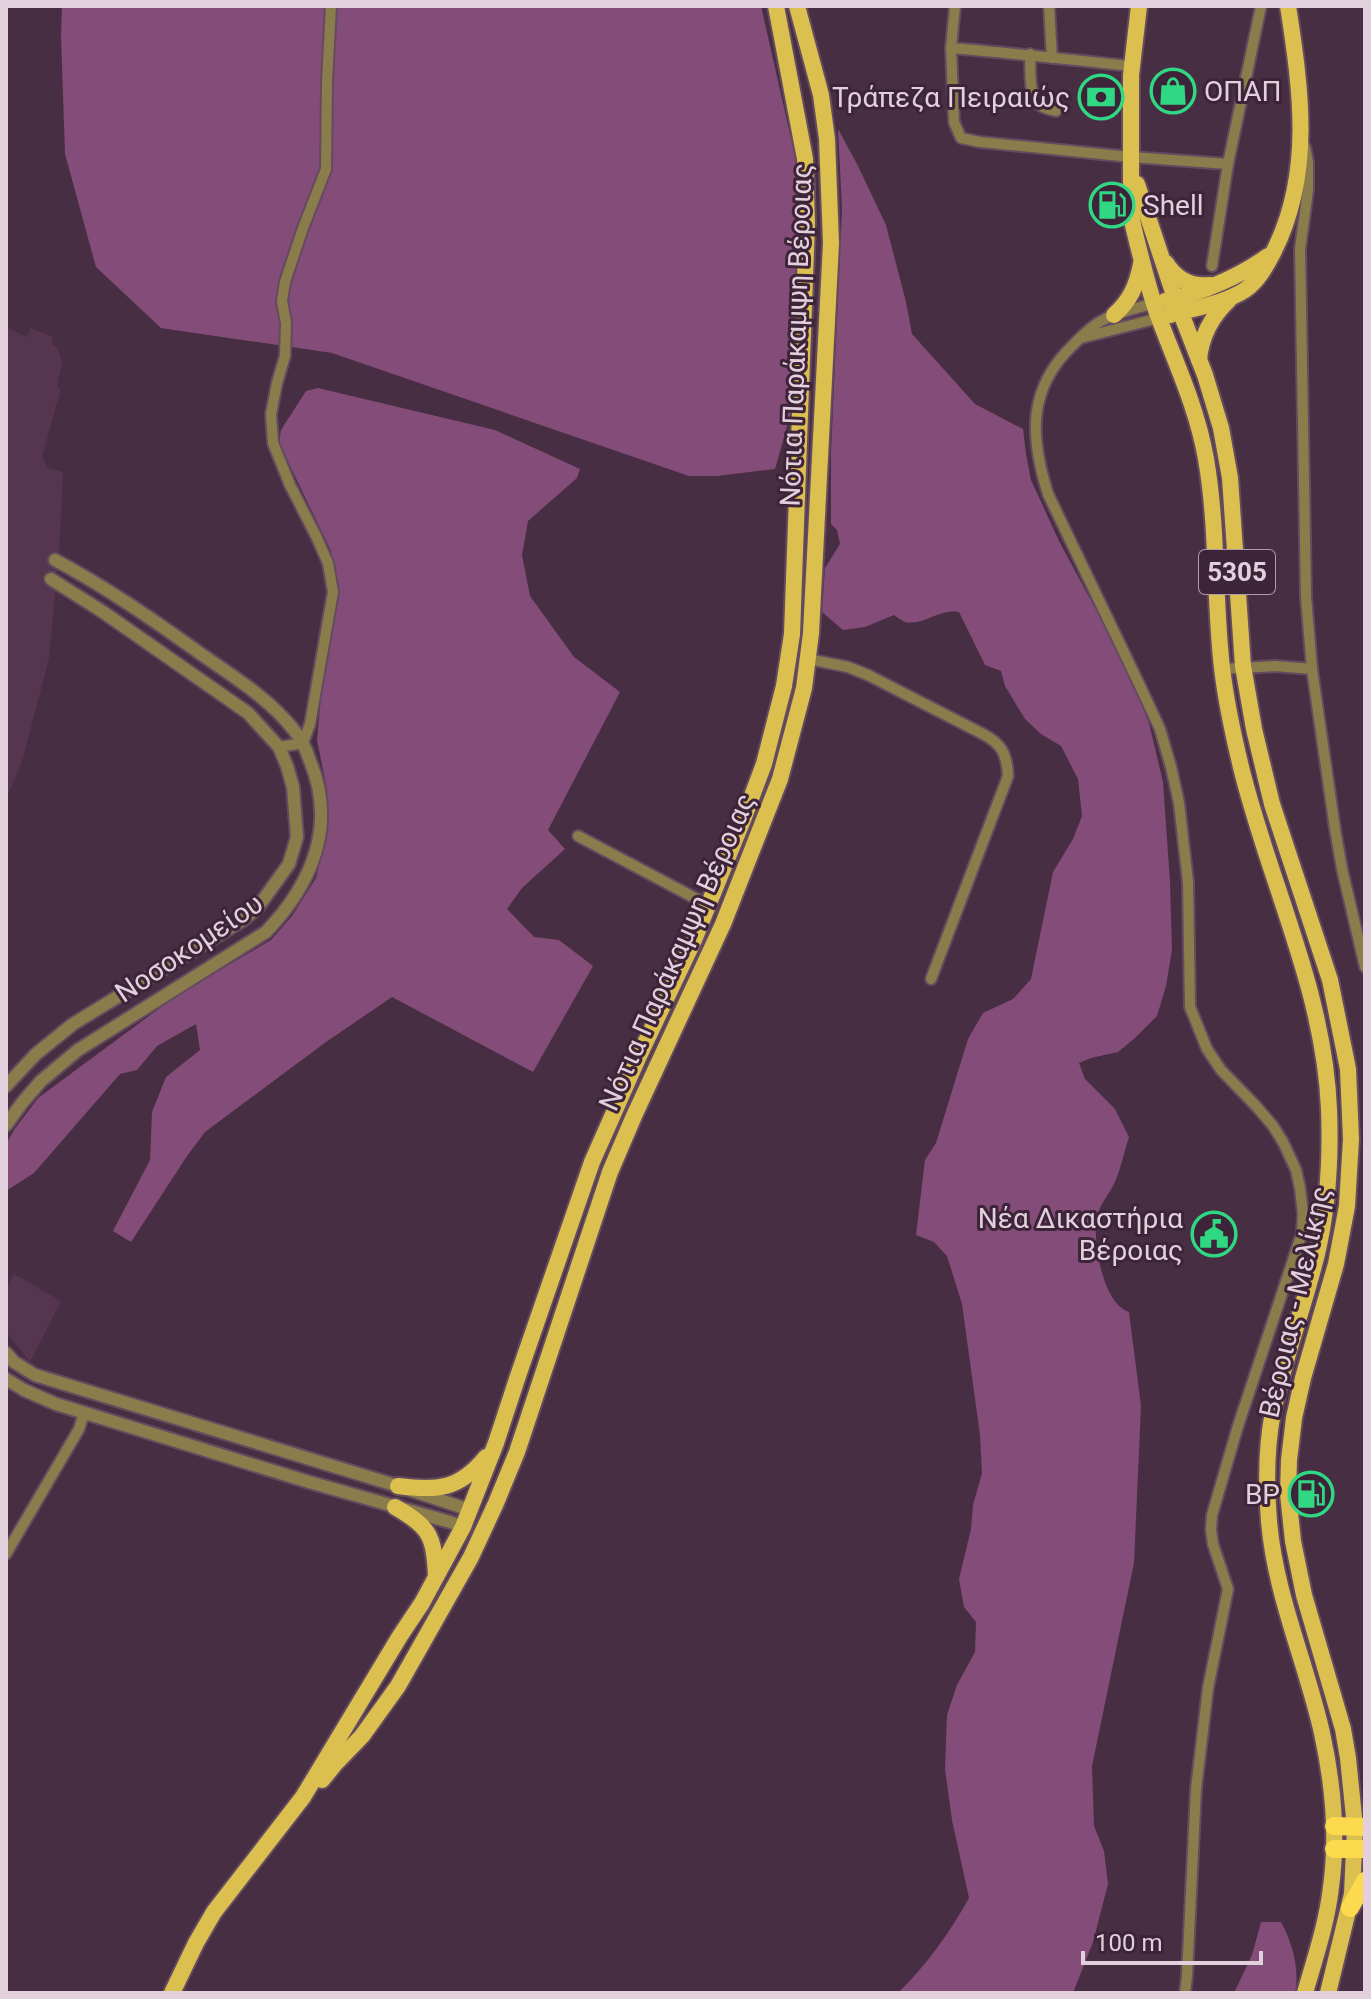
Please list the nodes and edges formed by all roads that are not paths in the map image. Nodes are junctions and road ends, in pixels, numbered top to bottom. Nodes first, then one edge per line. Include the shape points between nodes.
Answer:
1 (331, 6) edge
2 (776, 6) edge
3 (797, 6) edge
4 (955, 6) edge
5 (1049, 6) edge
6 (1139, 6) edge
7 (1261, 6) edge
8 (1288, 6) edge
9 (951, 48) junction
10 (1030, 54) junction
11 (1052, 58) junction
12 (1132, 66) junction
13 (1056, 111) dead end
14 (1301, 127) junction
15 (1131, 162) junction
16 (1228, 164) junction
17 (1273, 253) junction
18 (1163, 259) junction
19 (1142, 262) junction
20 (1212, 266) dead end
21 (1220, 284) junction
22 (1232, 296) junction
23 (1177, 305) junction
24 (1156, 311) junction
25 (1114, 315) junction
26 (1079, 338) junction
27 (1199, 361) junction
28 (55, 560) dead end
29 (51, 579) dead end
30 (808, 659) junction
31 (1243, 666) junction
32 (1222, 669) junction
33 (1312, 669) junction
34 (303, 743) junction
35 (279, 747) junction
36 (578, 836) dead end
37 (708, 905) junction
38 (1365, 967) edge
39 (931, 979) dead end
40 (6, 1086) edge
41 (6, 1125) edge
42 (6, 1353) edge
43 (6, 1379) edge
44 (84, 1413) junction
45 (496, 1443) junction
46 (398, 1486) junction
47 (395, 1507) junction
48 (470, 1510) junction
49 (463, 1527) junction
50 (483, 1531) junction
51 (6, 1554) edge
52 (436, 1578) junction
53 (303, 1797) junction
54 (1334, 1826) junction
55 (1360, 1827) edge
56 (1334, 1849) junction
57 (1360, 1849) edge
58 (1365, 1881) edge
59 (1350, 1908) junction
60 (172, 1993) edge
61 (1185, 1993) edge
62 (1305, 1993) edge
63 (1328, 1993) edge

1 - 34 street via 326,169 285,282 285,356 271,414 273,443 328,563 333,592
2 - 37 main road, Νότια Παράκαμψη Βέροιας via 805,159 807,210 792,634 764,764
3 - 30 main road, Νότια Παράκαμψη Βέροιας via 821,95 831,243
4 - 9 street
5 - 11 street
6 - 12 main road, 5305
7 - 16 street
8 - 14 main road
9 - 10 street
9 - 15 street via 954,122 961,138
10 - 11 street
10 - 13 street via 1036,101
11 - 12 street
12 - 15 main road, 5305
14 - 17 main road via 1296,188
14 - 33 street via 1308,162 1300,249
15 - 16 street
15 - 18 main road, 5305
15 - 19 main road, 5305 via 1131,213
16 - 20 street
17 - 21 main road
17 - 22 main road via 1258,278
18 - 21 main road via 1187,283
18 - 23 main road, 5305
19 - 24 main road, 5305
19 - 25 main road via 1134,290
21 - 23 main road
22 - 23 main road
22 - 27 main road via 1205,332
23 - 24 main road
23 - 27 main road, Βέροιας - Μελίκης / 5305
24 - 25 street
24 - 26 street
24 - 32 main road, Βέροιας - Μελίκης / 5305 via 1194,408 1206,459
25 - 26 street
26 - 61 street via 1050,371 1042,391 1035,426 1039,466 1062,526 1154,715 1171,767 1188,882 1190,1007 1221,1070 1283,1142 1296,1170 1303,1214 1302,1233 1212,1515 1213,1544 1228,1589 1208,1688 1196,1789
27 - 31 main road, Βέροιας - Μελίκης / 5305 via 1221,428 1230,478
28 - 34 street, Νοσοκομείου via 212,662 270,705
29 - 35 street, Νοσοκομείου via 248,713
30 - 39 street via 868,675 993,739 1007,760 1008,776
30 - 50 main road, Νότια Παράκαμψη Βέροιας via 780,779 723,924 610,1172 517,1452
31 - 32 street
31 - 33 street
31 - 55 main road, Βέροιας - Μελίκης / 5305 via 1272,804 1330,980 1348,1069 1347,1206 1294,1418 1288,1494 1304,1595 1343,1729
32 - 54 main road, Βέροιας - Μελίκης / 5305 via 1249,799 1309,983 1327,1072 1326,1203 1273,1415 1267,1494 1283,1598 1322,1732
33 - 38 street via 1342,869
34 - 35 street
34 - 41 street, Νοσοκομείου via 322,801 321,826 308,873 286,911 266,932 78,1050 41,1081
35 - 40 street, Νοσοκομείου via 293,787 297,837 289,864 258,907 73,1024
36 - 37 street
37 - 45 main road, Νότια Παράκαμψη Βέροιας via 592,1162
42 - 46 street via 35,1375
43 - 44 street
44 - 47 street
44 - 51 street
45 - 46 main road via 456,1484 427,1490
45 - 48 main road, Νότια Παράκαμψη Βέροιας
46 - 48 street
47 - 49 street
47 - 52 main road via 427,1531
48 - 49 main road, Νότια Παράκαμψη Βέροιας
48 - 50 main road
49 - 50 main road
49 - 52 main road, Νότια Παράκαμψη Βέροιας
50 - 53 main road, Νότια Παράκαμψη Βέροιας via 398,1686 362,1736
52 - 53 main road, Νότια Παράκαμψη Βέροιας
53 - 60 main road, Νότια Παράκαμψη Βέροιας via 214,1912
54 - 55 highway
54 - 56 main road, Βέροιας - Μελίκης / 5305
55 - 57 main road, Βέροιας - Μελίκης / 5305
56 - 57 highway
56 - 62 main road, Βέροιας - Μελίκης / 5305 via 1331,1890
57 - 59 main road, Βέροιας - Μελίκης / 5305
58 - 59 highway
59 - 63 main road, Βέροιας - Μελίκης / 5305

